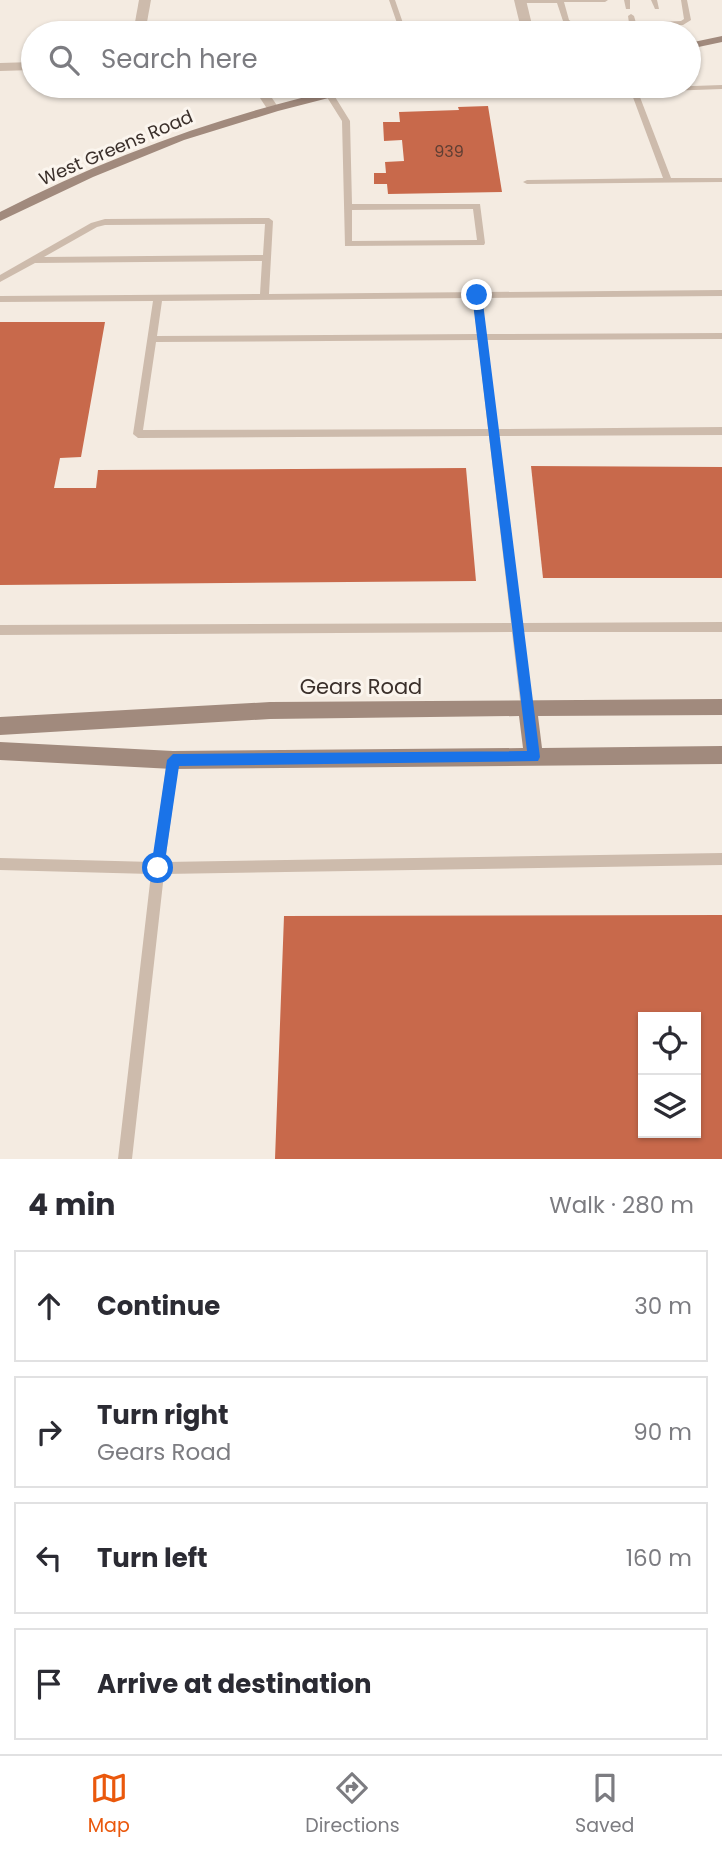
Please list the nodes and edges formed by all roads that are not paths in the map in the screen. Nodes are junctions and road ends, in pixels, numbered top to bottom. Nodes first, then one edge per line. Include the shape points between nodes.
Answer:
1 (145, 0) edge
2 (392, 0) edge
3 (560, 0) edge
4 (684, 0) edge
5 (520, 1) edge
6 (607, 3) edge
7 (586, 4) edge
8 (631, 16) dead end
9 (141, 21) edge
10 (399, 21) edge
11 (525, 21) edge
12 (566, 21) edge
13 (590, 21) edge
14 (612, 21) edge
15 (632, 21) edge
16 (658, 21) edge
17 (722, 39) edge
18 (701, 45) edge
19 (701, 49) edge
20 (722, 50) edge
21 (0, 66) edge
22 (21, 66) edge
23 (701, 87) edge
24 (722, 87) edge
25 (266, 98) edge
26 (311, 98) edge
27 (331, 98) edge
28 (637, 98) edge
29 (272, 107) junction
30 (722, 180) edge
31 (667, 181) junction
32 (527, 182) dead end
33 (347, 207) junction
34 (0, 217) edge
35 (267, 258) junction
36 (32, 260) junction
37 (0, 279) edge
38 (722, 293) edge
39 (477, 295) junction
40 (264, 297) junction
41 (158, 298) junction
42 (0, 299) edge
43 (722, 336) edge
44 (482, 337) junction
45 (152, 340) junction
46 (722, 431) edge
47 (494, 432) junction
48 (722, 627) edge
49 (517, 629) junction
50 (0, 630) edge
51 (722, 707) edge
52 (527, 709) junction
53 (0, 726) edge
54 (0, 751) edge
55 (722, 755) edge
56 (534, 757) junction
57 (173, 760) junction
58 (722, 859) edge
59 (0, 864) edge
60 (158, 868) junction
61 (125, 1159) edge

1 - 9 street
2 - 10 lane
3 - 5 lane
3 - 7 lane
3 - 12 lane
4 - 16 lane via 688,20
5 - 11 street
6 - 7 lane
8 - 15 lane
13 - 14 lane
17 - 18 street
19 - 20 street
21 - 22 street
23 - 24 lane
25 - 29 street
26 - 29 street, West Greens Road
27 - 33 lane via 345,121
28 - 31 lane
29 - 34 street, West Greens Road via 164,144
30 - 31 lane
31 - 32 lane
33 - 33 lane via 348,244 481,243 477,206
35 - 36 lane
35 - 36 lane via 270,221 115,221 94,225
35 - 40 lane
36 - 37 lane
38 - 39 lane
39 - 40 lane
39 - 44 lane
40 - 41 lane
41 - 42 lane
41 - 45 lane
43 - 44 lane
44 - 45 lane
44 - 47 lane
45 - 47 lane via 138,433
46 - 47 lane
47 - 49 lane
48 - 49 lane
49 - 50 lane
49 - 52 lane
51 - 52 street, Gears Road
52 - 53 street, Gears Road via 225,711
52 - 56 street
54 - 57 street
55 - 56 street
56 - 57 street
57 - 60 lane
58 - 60 lane
59 - 60 lane
60 - 61 lane

